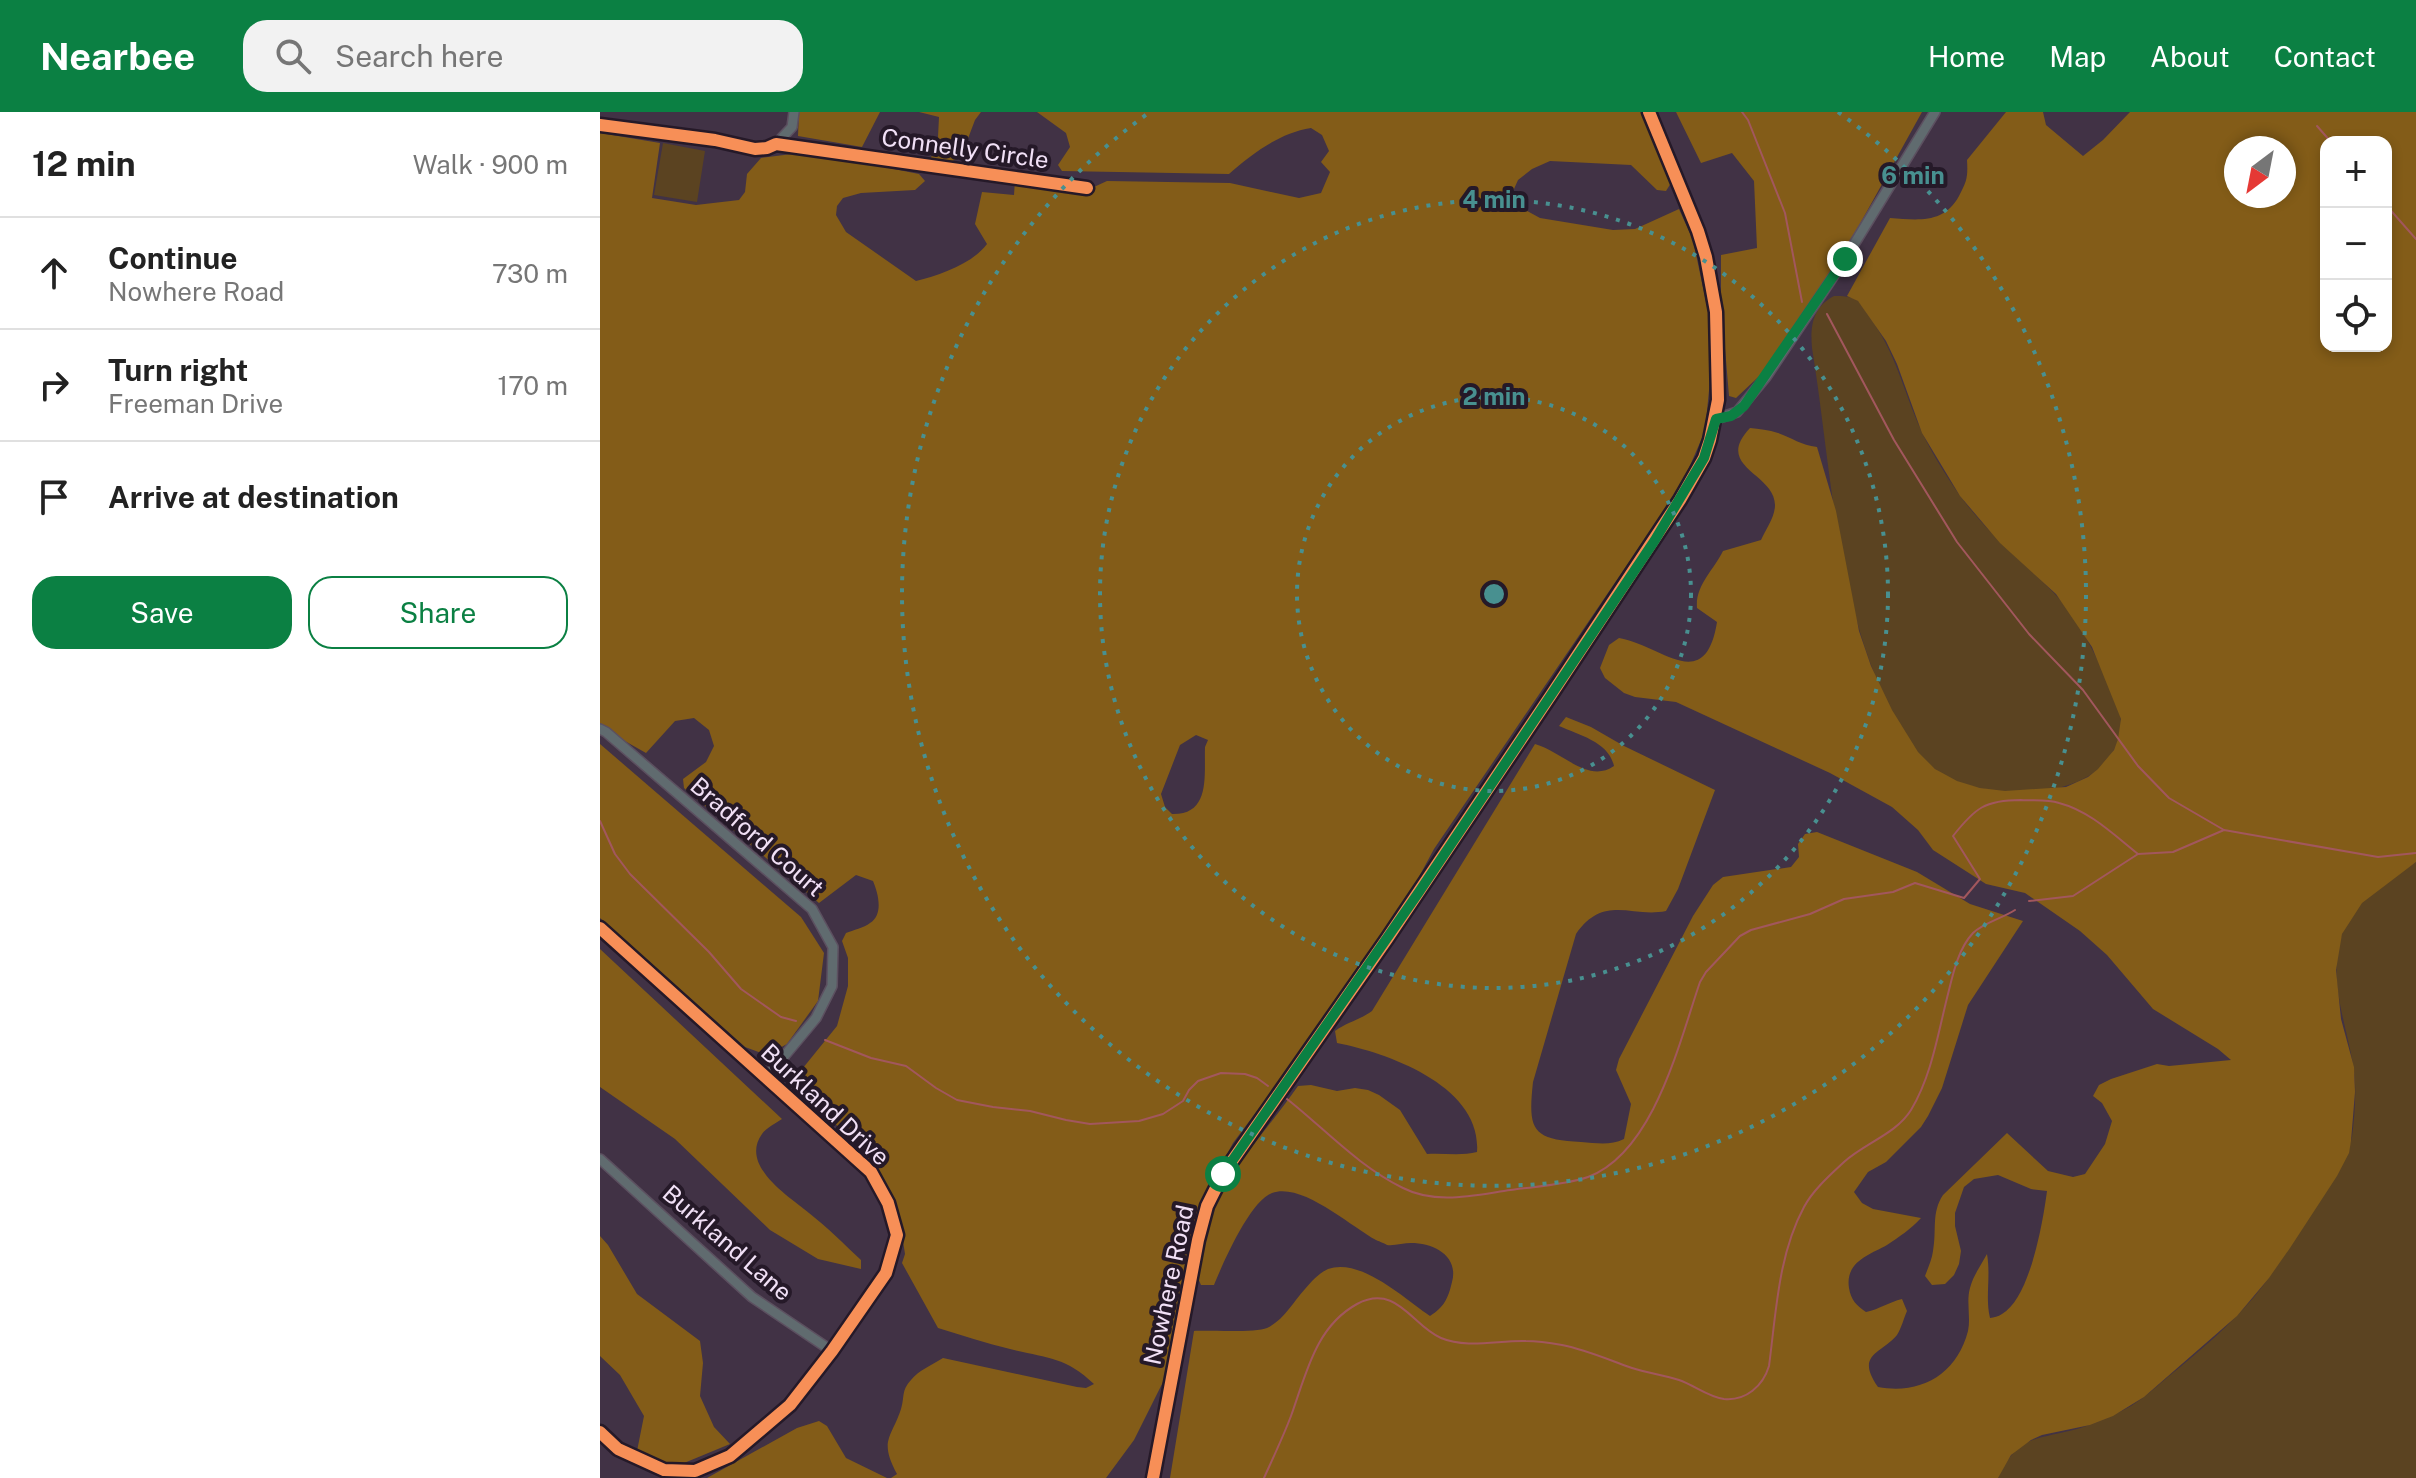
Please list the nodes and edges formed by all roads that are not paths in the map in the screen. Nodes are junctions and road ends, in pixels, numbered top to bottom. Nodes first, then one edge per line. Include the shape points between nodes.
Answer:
1 (794, 112) edge
2 (1649, 112) edge
3 (1935, 112) edge
4 (600, 125) edge
5 (776, 144) junction
6 (1087, 188) dead end
7 (1716, 419) junction
8 (600, 729) edge
9 (600, 928) edge
10 (766, 1078) junction
11 (600, 1159) edge
12 (832, 1351) junction
13 (600, 1432) edge
14 (1153, 1478) edge

1 - 5 street via 792,127
2 - 7 street, Nowhere Road via 1706,257 1716,312
3 - 7 street via 1766,377 1737,412
4 - 5 street, Connelly Circle via 755,149
5 - 6 street, Connelly Circle
7 - 14 street, Nowhere Road via 1704,458 1655,540 1223,1174 1198,1240
8 - 10 street, Bradford Court via 812,909 833,947 832,986 816,1018
9 - 10 street, Burkland Drive
10 - 12 street, Burkland Drive via 871,1172 897,1235 886,1273
11 - 12 street, Burkland Lane via 752,1297
12 - 13 street, Burkland Drive via 790,1405 730,1456 695,1471 664,1470 618,1449

